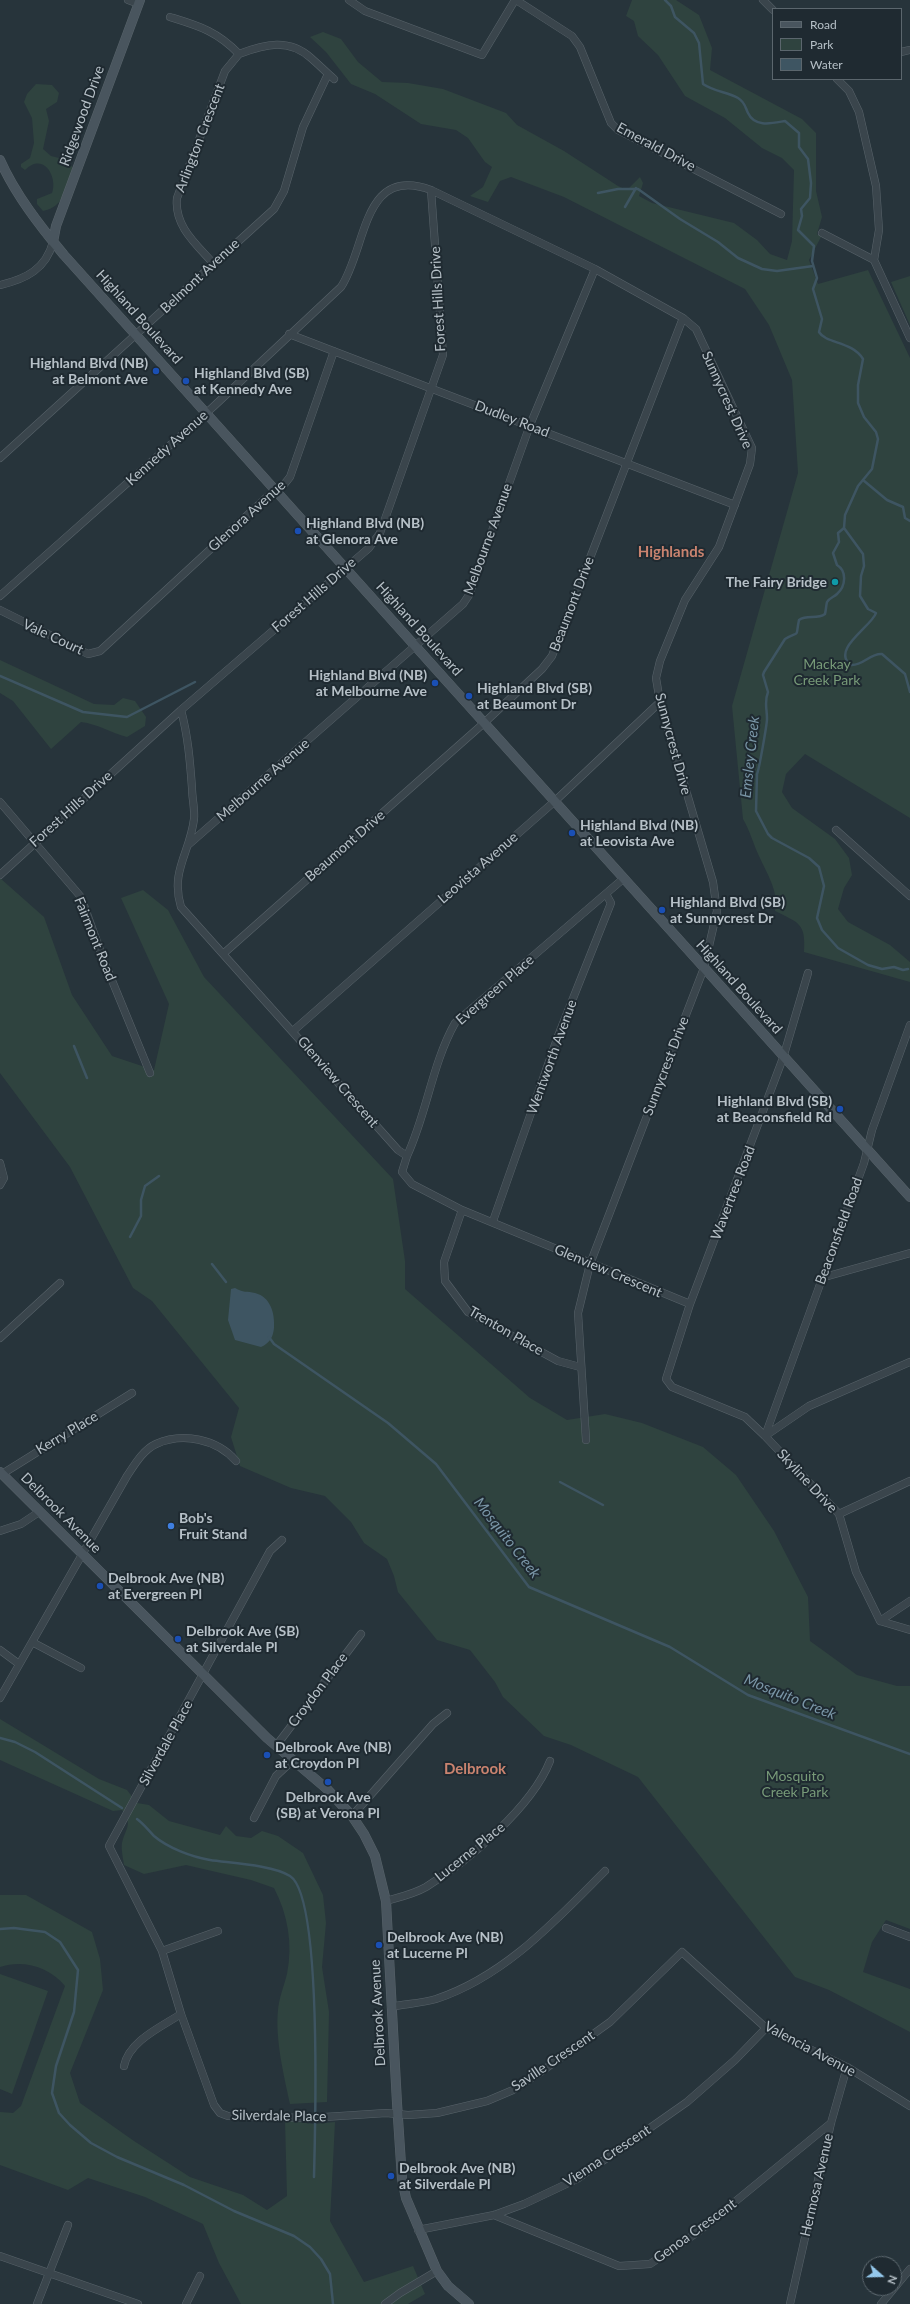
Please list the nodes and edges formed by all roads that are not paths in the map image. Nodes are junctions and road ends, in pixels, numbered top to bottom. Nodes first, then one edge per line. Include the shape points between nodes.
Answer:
1 (128, 0) edge
2 (349, 0) edge
3 (516, 0) edge
4 (763, 0) edge
5 (140, 2) edge
6 (772, 9) edge
7 (170, 17) dead end
8 (239, 54) junction
9 (838, 80) edge
10 (0, 160) edge
11 (3, 173) edge
12 (431, 190) junction
13 (781, 214) dead end
14 (822, 233) dead end
15 (53, 242) junction
16 (874, 260) junction
17 (213, 263) junction
18 (595, 269) junction
19 (0, 285) edge
20 (683, 318) junction
21 (289, 334) junction
22 (137, 335) junction
23 (910, 338) edge
24 (334, 352) junction
25 (431, 388) junction
26 (207, 413) junction
27 (530, 425) junction
28 (0, 458) edge
29 (626, 463) junction
30 (277, 491) junction
31 (735, 505) junction
32 (346, 568) junction
33 (0, 596) edge
34 (0, 610) edge
35 (123, 628) joint
36 (416, 646) junction
37 (660, 702) junction
38 (181, 710) junction
39 (484, 723) junction
40 (555, 801) junction
41 (0, 802) edge
42 (836, 830) dead end
43 (35, 842) junction
44 (188, 845) junction
45 (0, 875) edge
46 (623, 879) junction
47 (606, 894) junction
48 (910, 896) edge
49 (223, 954) junction
50 (704, 968) junction
51 (808, 973) dead end
52 (910, 1025) edge
53 (292, 1031) junction
54 (784, 1058) junction
55 (150, 1073) dead end
56 (867, 1149) junction
57 (407, 1156) junction
58 (0, 1163) edge
59 (0, 1185) edge
60 (910, 1197) edge
61 (462, 1210) junction
62 (493, 1221) junction
63 (910, 1253) edge
64 (590, 1264) junction
65 (821, 1278) junction
66 (60, 1283) dead end
67 (690, 1304) junction
68 (0, 1338) edge
69 (910, 1362) edge
70 (580, 1367) junction
71 (672, 1388) joint
72 (132, 1393) dead end
73 (765, 1436) junction
74 (586, 1440) dead end
75 (236, 1461) dead end
76 (1, 1473) edge
77 (910, 1482) edge
78 (40, 1512) junction
79 (839, 1514) junction
80 (0, 1531) edge
81 (282, 1540) dead end
82 (82, 1554) junction
83 (910, 1601) edge
84 (880, 1621) junction
85 (910, 1630) edge
86 (361, 1634) dead end
87 (32, 1642) junction
88 (0, 1650) edge
89 (19, 1664) junction
90 (81, 1668) dead end
91 (202, 1674) junction
92 (0, 1698) edge
93 (447, 1713) dead end
94 (276, 1746) junction
95 (293, 1760) junction
96 (550, 1761) dead end
97 (352, 1816) junction
98 (254, 1818) dead end
99 (605, 1871) dead end
100 (386, 1901) junction
101 (886, 1928) dead end
102 (218, 1931) dead end
103 (910, 1937) edge
104 (162, 1951) junction
105 (682, 1952) joint
106 (392, 2007) junction
107 (181, 2014) junction
108 (766, 2028) junction
109 (124, 2066) dead end
110 (846, 2067) junction
111 (910, 2106) edge
112 (398, 2114) junction
113 (831, 2123) junction
114 (494, 2215) junction
115 (68, 2225) dead end
116 (418, 2230) junction
117 (0, 2256) edge
118 (910, 2269) edge
119 (437, 2271) junction
120 (49, 2273) junction
121 (200, 2276) dead end
122 (37, 2304) edge
123 (138, 2304) edge
124 (186, 2304) edge
125 (385, 2304) edge
126 (469, 2304) edge
127 (790, 2304) edge
128 (881, 2304) edge

1 - 5 street
2 - 3 street via 365,11 482,55
3 - 13 street, Emerald Drive via 572,36 580,47 611,123 618,130
4 - 6 street
5 - 15 street, Ridgewood Drive via 56,226
7 - 8 street via 208,29 219,35
8 - 17 street, Arlington Crescent via 226,71 176,206 184,231
8 - 17 street, Belmont Avenue via 264,44 283,44 310,57 331,77 304,127 279,201
9 - 16 street via 848,91 859,112 876,186 879,230
10 - 11 street, Highland Boulevard
11 - 15 street, Highland Boulevard
12 - 18 street, Sunnycrest Drive
12 - 21 street, Kennedy Avenue via 415,184 401,184 386,190 372,208 349,276 341,287
12 - 25 street, Forest Hills Drive via 443,355
14 - 16 street
15 - 19 street via 48,258 37,269 25,277
15 - 22 street, Highland Boulevard
16 - 23 street
17 - 22 street, Belmont Avenue
18 - 20 street, Sunnycrest Drive
18 - 27 street, Melbourne Avenue
20 - 29 street, Beaumont Drive
20 - 31 street, Sunnycrest Drive via 696,329 752,448 750,464
21 - 24 street, Dudley Road
21 - 26 street, Kennedy Avenue
22 - 26 street, Highland Boulevard
22 - 28 street, Belmont Avenue
24 - 25 street, Dudley Road
24 - 30 street, Glenora Avenue via 290,477
25 - 27 street, Dudley Road
25 - 32 street, Forest Hills Drive via 380,533 369,548
26 - 30 street, Highland Boulevard
26 - 33 street, Kennedy Avenue
27 - 29 street, Dudley Road
27 - 36 street, Melbourne Avenue via 469,595 463,604
29 - 31 street, Dudley Road
29 - 39 street, Beaumont Drive via 552,656
30 - 32 street, Highland Boulevard
30 - 35 street, Glenora Avenue via 267,497
31 - 37 street, Sunnycrest Drive via 719,548 685,600 660,661 656,678
32 - 36 street, Highland Boulevard
32 - 38 street, Forest Hills Drive
34 - 35 street, Vale Court via 88,654 100,651
36 - 39 street, Highland Boulevard
36 - 44 street, Melbourne Avenue
37 - 40 street, Leovista Avenue
37 - 50 street, Sunnycrest Drive via 713,882 717,911
38 - 43 street, Forest Hills Drive
38 - 44 street, Glenview Crescent via 188,735 194,818
39 - 40 street, Highland Boulevard
39 - 49 street, Beaumont Drive
40 - 46 street, Highland Boulevard
40 - 53 street, Leovista Avenue
41 - 43 street, Fairmont Road
42 - 48 street
43 - 45 street, Forest Hills Drive
43 - 55 street, Fairmont Road via 81,897
44 - 49 street, Glenview Crescent via 178,872 176,892 181,907
46 - 47 street, Evergreen Place
46 - 50 street, Highland Boulevard
47 - 57 street, Evergreen Place via 455,1023 444,1044 418,1133
47 - 62 street, Wentworth Avenue via 611,903 558,1036
49 - 53 street, Glenview Crescent
50 - 54 street, Highland Boulevard
50 - 64 street, Sunnycrest Drive
51 - 54 street, Wavertree Road
52 - 56 street, Beaconsfield Road
53 - 57 street, Glenview Crescent via 398,1150
54 - 56 street, Highland Boulevard
54 - 67 street, Wavertree Road
56 - 60 street, Highland Boulevard
56 - 65 street, Beaconsfield Road
57 - 61 street, Glenview Crescent via 402,1172 412,1184
58 - 59 street via 4,1178
61 - 62 street, Glenview Crescent
61 - 70 street, Trenton Place via 444,1262 445,1281 468,1312 558,1361
62 - 64 street, Glenview Crescent
63 - 65 street
64 - 67 street, Glenview Crescent
64 - 70 street, Sunnycrest Drive via 578,1313
65 - 73 street, Beaconsfield Road
66 - 68 street
67 - 71 street, Wavertree Road via 666,1379
69 - 73 street via 809,1406
70 - 74 street, Sunnycrest Drive
71 - 73 street, Skyline Drive via 745,1417
72 - 76 street, Kerry Place
73 - 79 street, Skyline Drive
75 - 82 street via 212,1443 196,1439 171,1439 155,1444 145,1452 127,1476
76 - 78 street, Delbrook Avenue
77 - 79 street
78 - 80 street via 21,1524
78 - 82 street, Delbrook Avenue
79 - 84 street, Skyline Drive via 856,1572
81 - 91 street, Silverdale Place via 270,1551
82 - 87 street
82 - 91 street, Delbrook Avenue
83 - 84 street
84 - 85 street
86 - 94 street, Croydon Place
87 - 89 street
87 - 90 street
88 - 89 street
89 - 92 street
91 - 94 street, Delbrook Avenue
91 - 104 street, Silverdale Place via 109,1846
93 - 97 street via 433,1724
94 - 95 street, Delbrook Avenue
95 - 97 street, Delbrook Avenue via 327,1789
95 - 98 street via 276,1776
96 - 100 street, Lucerne Place via 545,1774 511,1818 474,1852 426,1887
97 - 100 street, Delbrook Avenue via 375,1856
99 - 106 street via 544,1933 496,1969 470,1985 435,1999
100 - 106 street, Delbrook Avenue
101 - 103 street
102 - 104 street
104 - 107 street, Silverdale Place
105 - 108 street, Valencia Avenue
105 - 112 street, Saville Crescent via 610,2022 513,2090 487,2101 437,2114
106 - 112 street, Delbrook Avenue
107 - 109 street via 136,2044 126,2058
107 - 112 street, Silverdale Place via 214,2105 220,2113 228,2116 309,2118
108 - 110 street, Valencia Avenue
108 - 114 street, Vienna Crescent via 736,2060 687,2102 577,2179
110 - 111 street, Valencia Avenue
110 - 113 street, Hermosa Avenue
112 - 116 street, Delbrook Avenue via 402,2179
113 - 114 street, Genoa Crescent via 698,2232 650,2264 619,2266
113 - 127 street, Hermosa Avenue
114 - 116 street, Vienna Crescent
115 - 120 street
116 - 119 street, Delbrook Avenue
117 - 120 street
118 - 128 street
119 - 125 street
119 - 126 street, Delbrook Avenue via 448,2286
120 - 122 street
120 - 123 street
121 - 124 street

